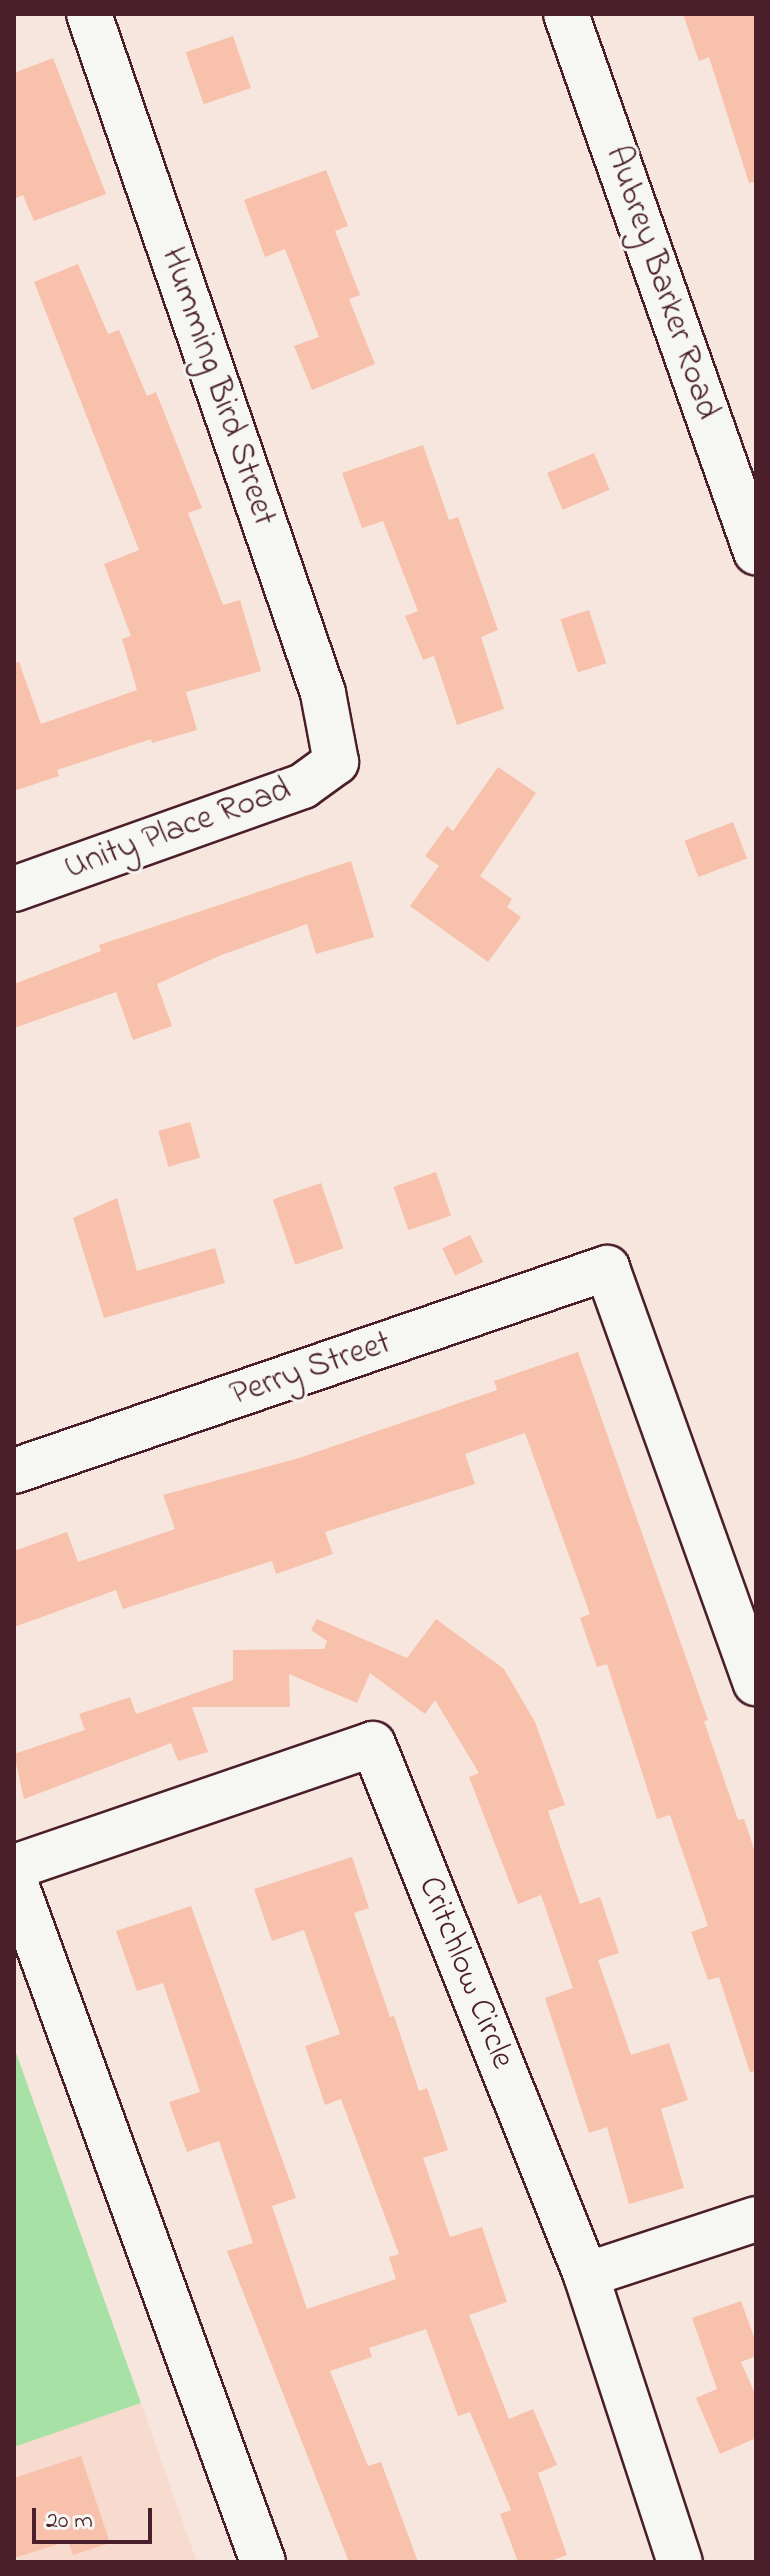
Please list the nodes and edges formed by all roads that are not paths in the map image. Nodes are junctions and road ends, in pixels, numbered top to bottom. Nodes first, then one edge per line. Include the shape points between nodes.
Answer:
1 (89, 14) edge
2 (566, 14) edge
3 (756, 552) edge
4 (336, 762) joint
5 (14, 889) edge
6 (14, 1471) edge
7 (756, 1683) edge
8 (14, 1867) edge
9 (14, 1879) edge
10 (756, 2219) edge
11 (586, 2275) junction
12 (263, 2562) edge
13 (680, 2562) edge

1 - 4 street, Humming Bird Street via 323,693
2 - 3 street, Aubrey Barker Road
4 - 5 street, Unity Place Road via 303,786
6 - 7 street, Perry Street via 607,1268
8 - 11 street, Critchlow Circle via 373,1744
9 - 12 street
10 - 11 street
11 - 13 street, Critchlow Circle

